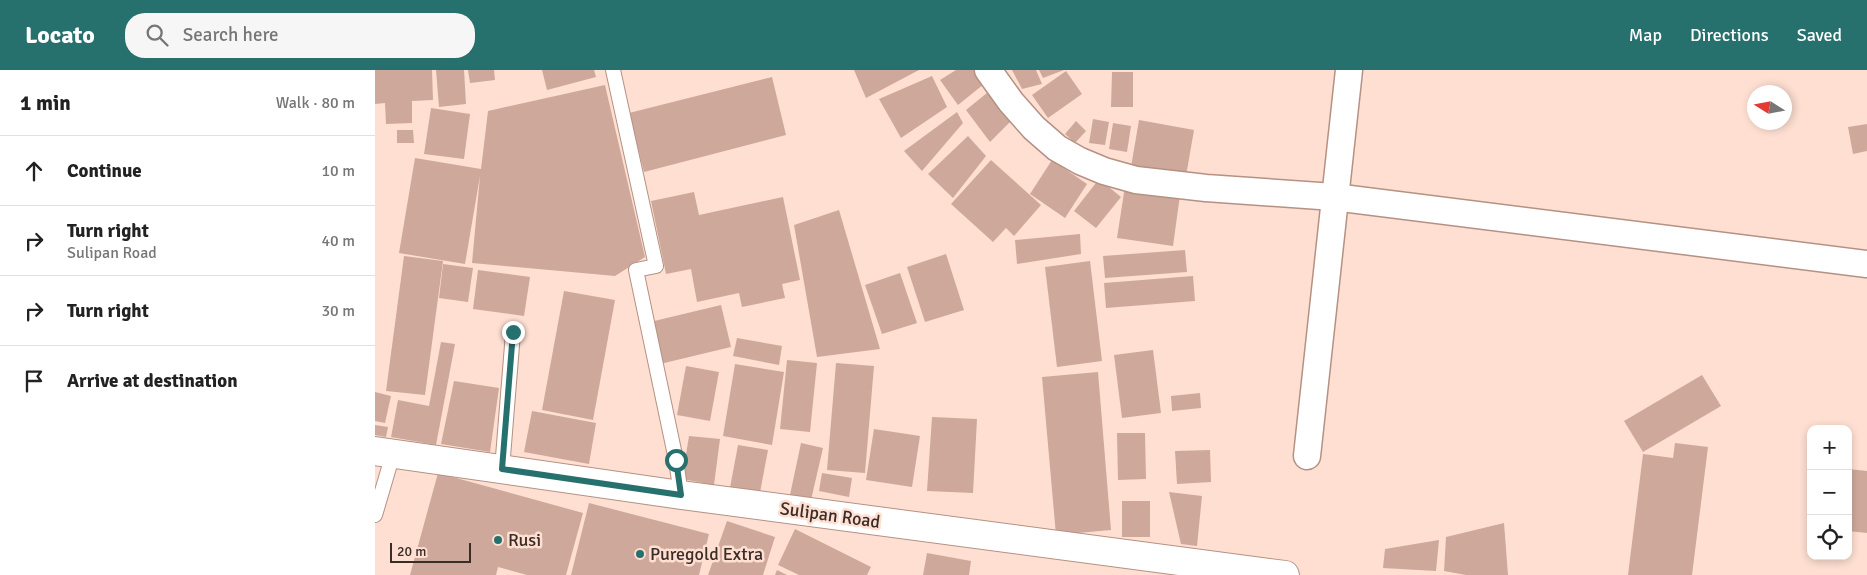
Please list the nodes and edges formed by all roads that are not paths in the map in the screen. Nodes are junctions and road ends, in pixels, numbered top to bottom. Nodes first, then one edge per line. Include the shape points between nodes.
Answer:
1 (613, 70) edge
2 (988, 70) edge
3 (1349, 70) edge
4 (1334, 197) junction
5 (1867, 264) edge
6 (513, 332) dead end
7 (384, 452) edge
8 (1307, 456) dead end
9 (502, 469) junction
10 (681, 495) junction
11 (375, 515) edge
12 (1285, 575) edge

1 - 10 lane via 656,266 636,270
2 - 4 street via 1034,128 1057,148 1104,171 1173,186
3 - 4 street
4 - 5 street
4 - 8 street
6 - 9 lane
7 - 9 street, Sulipan Road
7 - 11 lane
9 - 10 street, Sulipan Road
10 - 12 street, Sulipan Road

